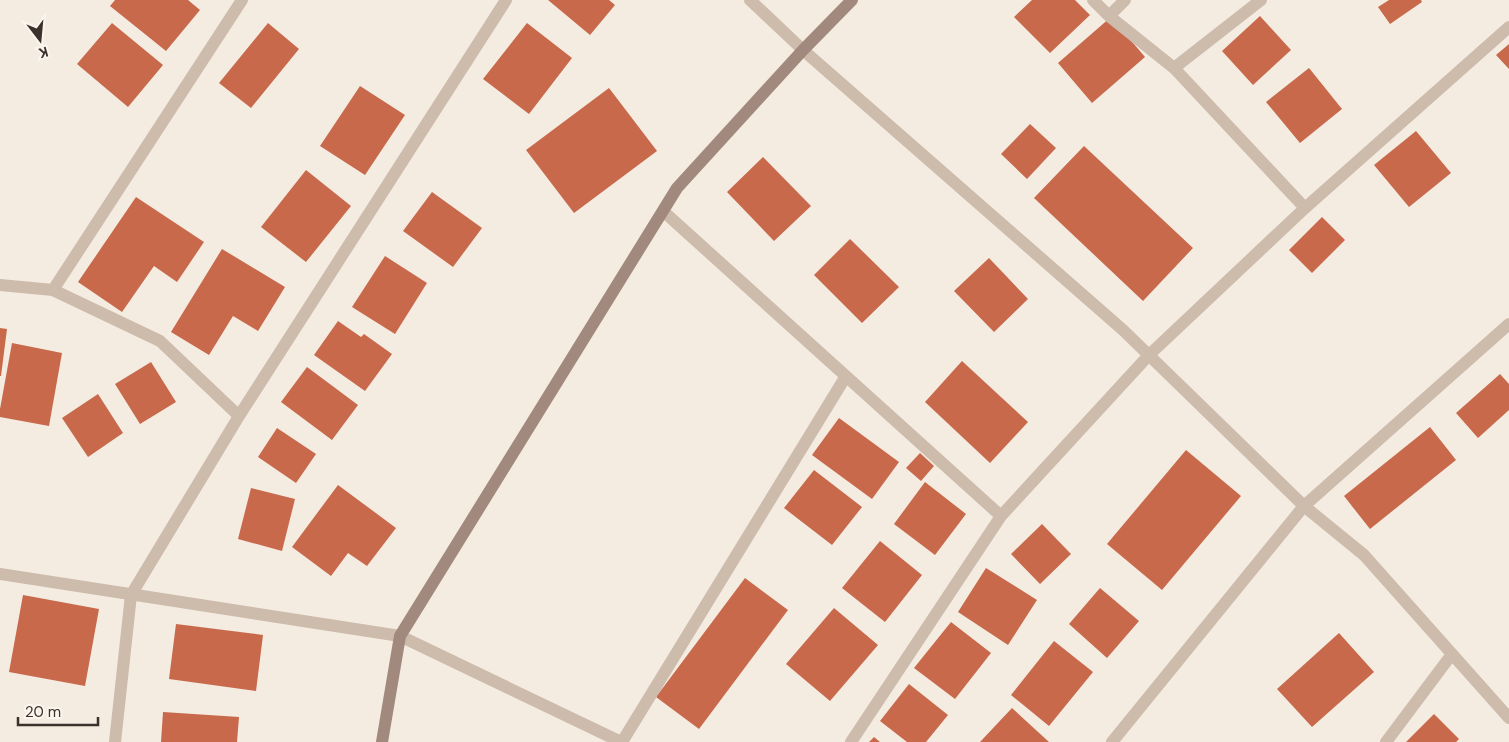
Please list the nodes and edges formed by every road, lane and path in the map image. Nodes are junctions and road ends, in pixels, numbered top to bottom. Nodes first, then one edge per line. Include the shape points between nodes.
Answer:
1 (242, 0) edge
2 (506, 0) edge
3 (750, 0) edge
4 (852, 0) edge
5 (1093, 0) edge
6 (1125, 0) edge
7 (1261, 0) edge
8 (1109, 16) junction
9 (1509, 27) edge
10 (804, 50) junction
11 (1174, 68) junction
12 (1305, 208) junction
13 (662, 211) junction
14 (0, 285) edge
15 (53, 290) junction
16 (1509, 324) edge
17 (1148, 355) junction
18 (846, 376) junction
19 (239, 416) junction
20 (1304, 506) junction
21 (1001, 516) junction
22 (0, 574) edge
23 (131, 594) junction
24 (400, 636) junction
25 (1452, 654) junction
26 (1509, 718) edge
27 (115, 742) edge
28 (382, 742) edge
29 (622, 742) edge
30 (851, 742) edge
31 (1112, 742) edge
32 (1386, 742) edge

1 - 15 street
2 - 19 street
3 - 10 street
4 - 10 street
5 - 8 street
6 - 8 street
7 - 11 street
8 - 11 street
9 - 12 street
10 - 13 street via 677,188
10 - 17 street
11 - 12 street
12 - 17 street
13 - 18 street
13 - 24 street
14 - 15 street
15 - 19 street via 160,341
16 - 20 street
17 - 20 street
17 - 21 street
18 - 21 street
18 - 29 street
19 - 23 street
20 - 25 street via 1364,555
20 - 31 street
21 - 30 street
22 - 23 street
23 - 24 street
23 - 27 street
24 - 28 street
24 - 29 street
25 - 26 street
25 - 32 street

